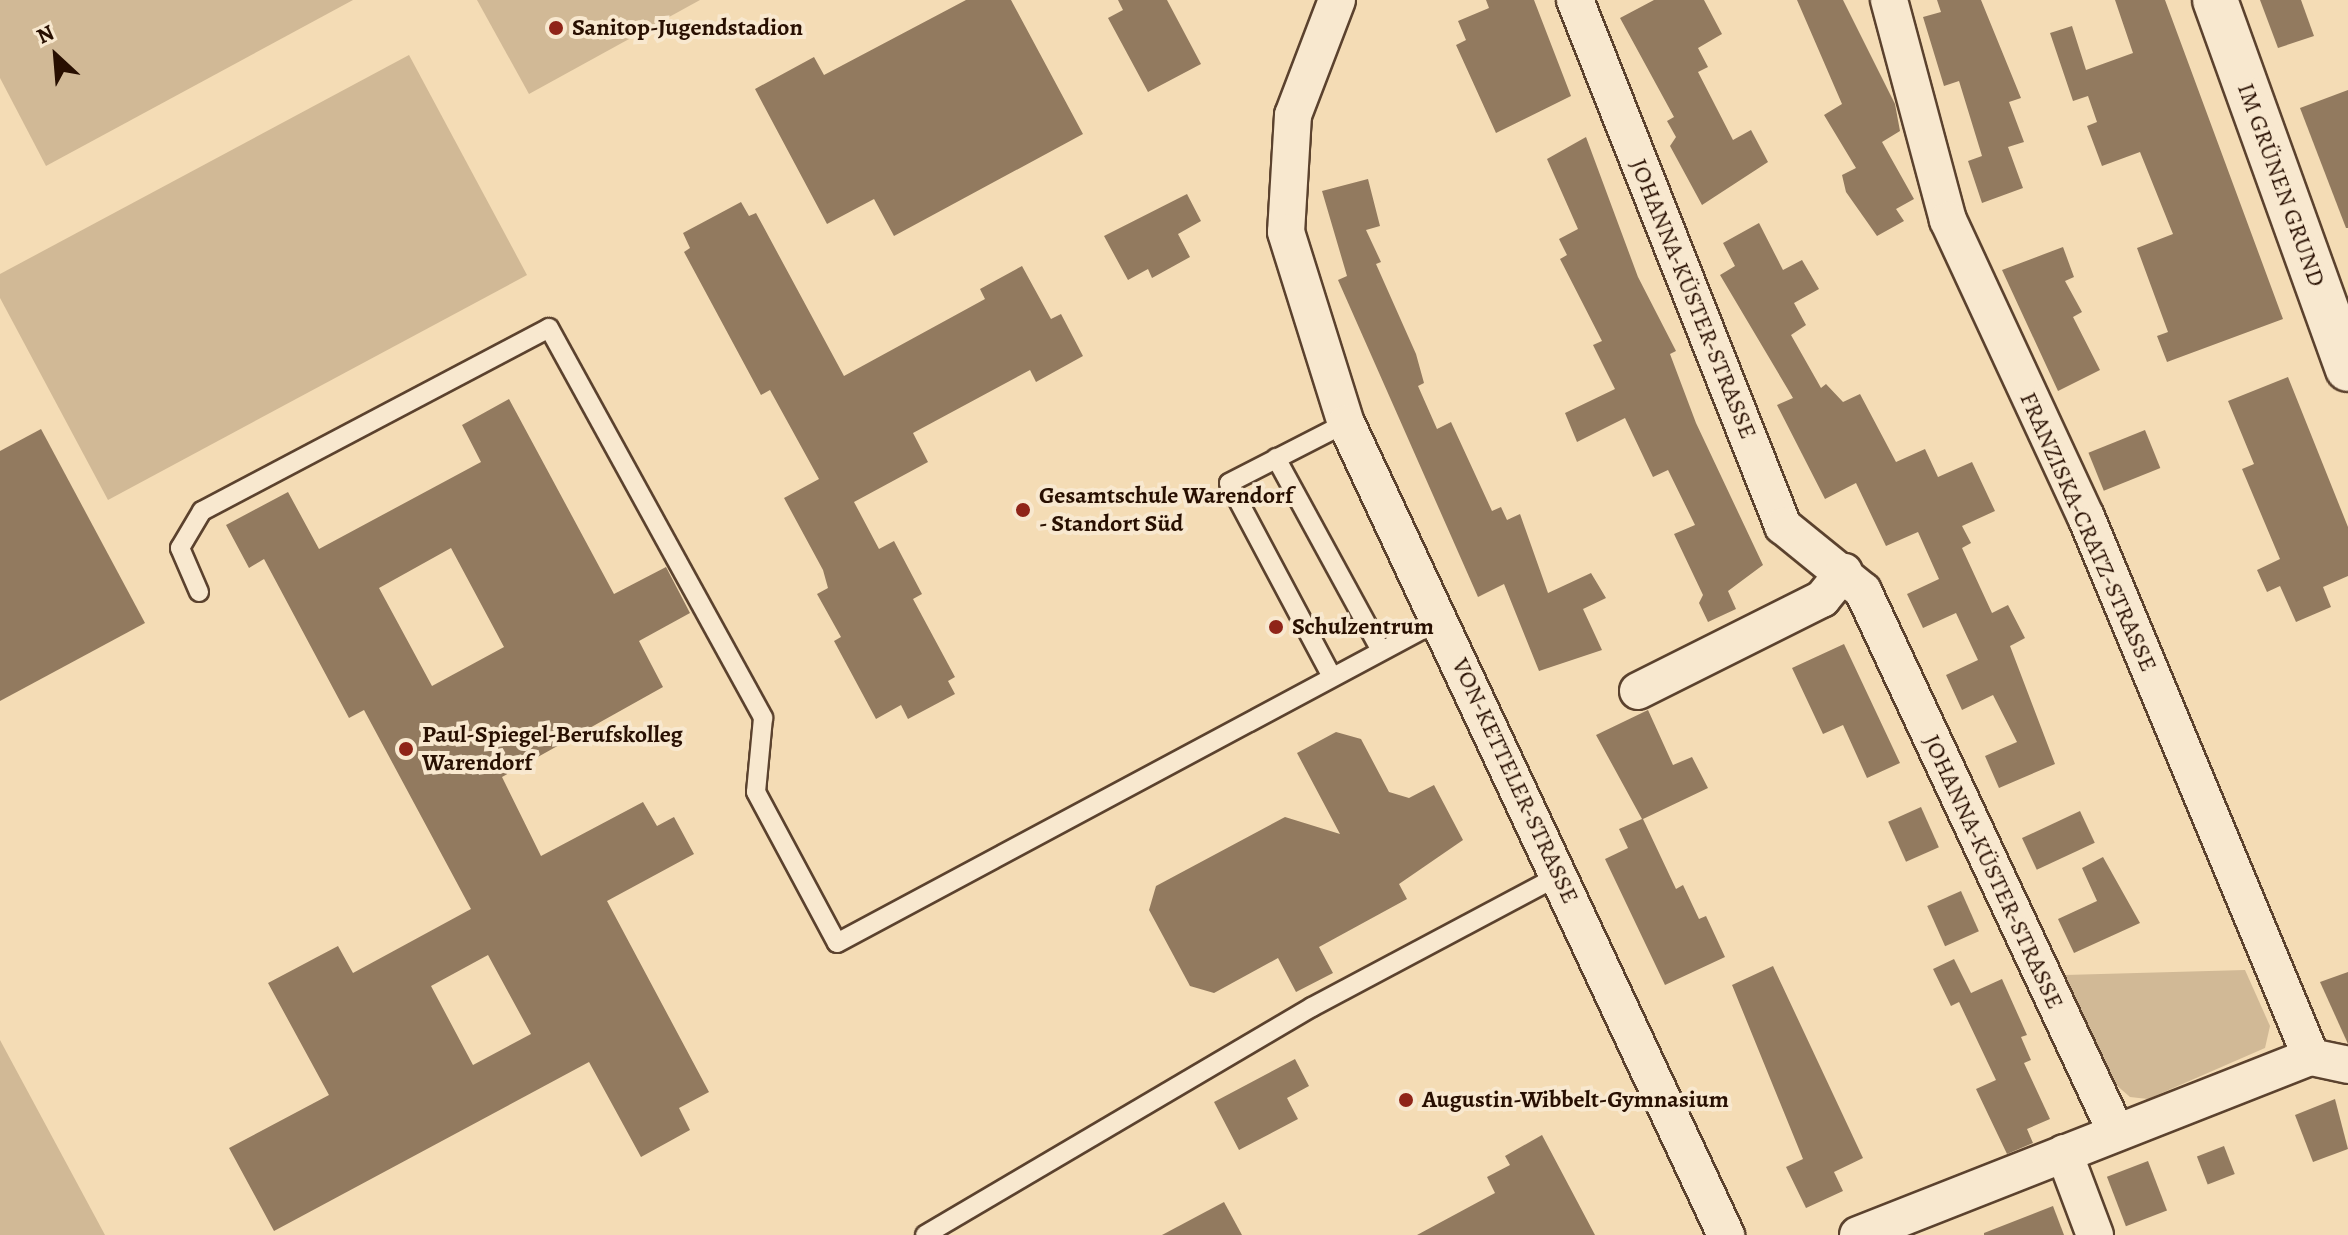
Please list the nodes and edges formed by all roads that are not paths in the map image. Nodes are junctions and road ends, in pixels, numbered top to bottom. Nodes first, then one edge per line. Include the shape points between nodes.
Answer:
1 (1337, 0) edge
2 (1575, 0) edge
3 (1889, 0) edge
4 (2215, 0) edge
5 (2348, 369) edge
6 (1346, 423) junction
7 (1276, 458) junction
8 (1844, 572) junction
9 (199, 592) dead end
10 (1440, 620) junction
11 (1380, 649) junction
12 (1331, 675) junction
13 (1638, 691) dead end
14 (1558, 876) junction
15 (2311, 1057) junction
16 (2348, 1065) edge
17 (2116, 1132) junction
18 (2064, 1153) junction
19 (925, 1235) edge
20 (1726, 1235) edge
21 (1858, 1235) edge
22 (2095, 1235) edge

1 - 6 street, VON-KETTELER-STRASSE via 1293,115 1286,232
2 - 8 street, JOHANNA-KÜSTER-STRASSE via 1783,526
3 - 15 street, FRANZISKA-CRATZ-STRASSE via 1948,220 2086,517
4 - 5 street, IM GRÜNEN GRUND
6 - 7 lane
6 - 10 street, VON-KETTELER-STRASSE
7 - 11 lane
7 - 12 lane via 1229,483
8 - 13 street via 1822,599
8 - 17 street, JOHANNA-KÜSTER-STRASSE via 1863,591
9 - 12 lane via 180,548 202,511 549,328 763,718 756,792 837,943
10 - 11 lane
10 - 14 street, VON-KETTELER-STRASSE
11 - 12 lane
14 - 19 lane via 1312,1007
14 - 20 street, VON-KETTELER-STRASSE
15 - 16 street
15 - 17 street
17 - 18 street
18 - 21 street
18 - 22 street

